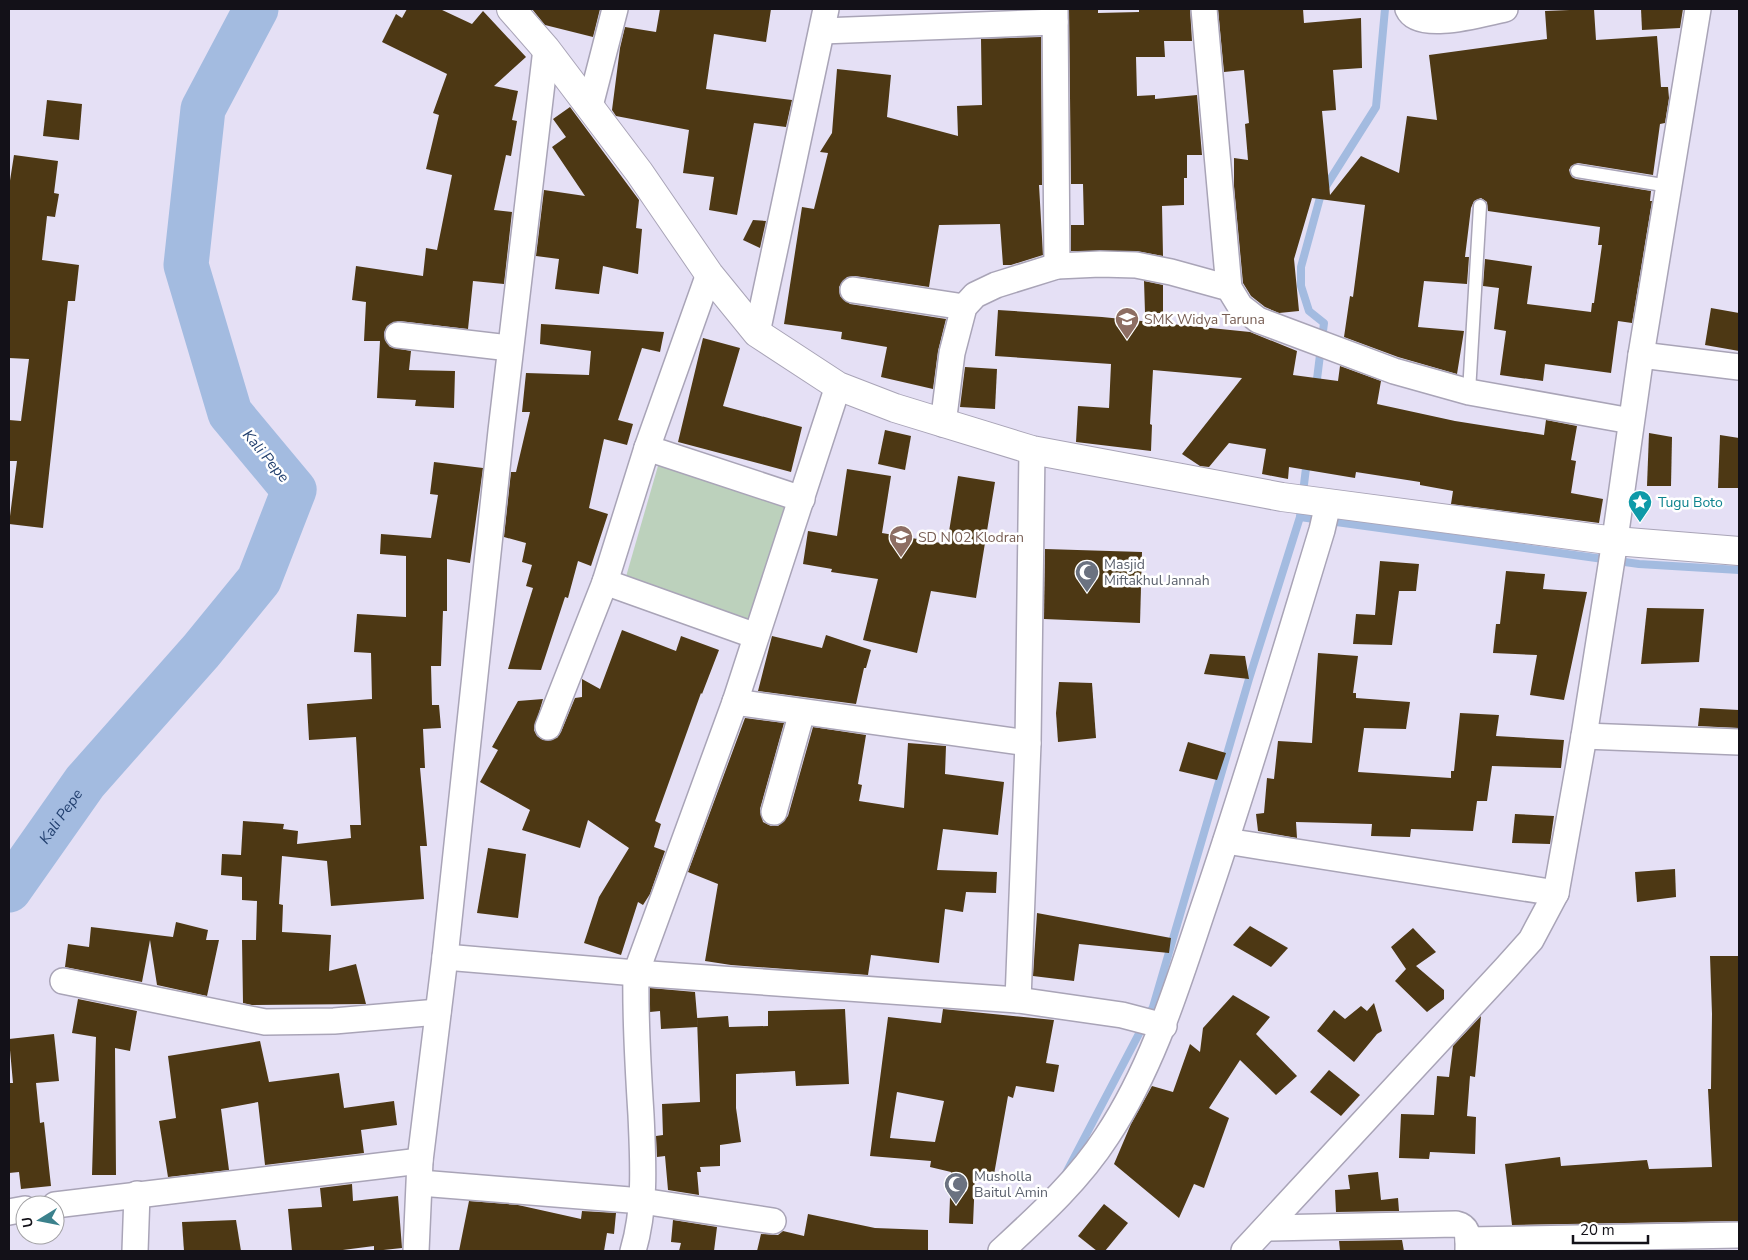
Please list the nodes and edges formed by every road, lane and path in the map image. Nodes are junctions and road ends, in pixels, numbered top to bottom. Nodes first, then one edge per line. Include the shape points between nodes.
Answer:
1 (511, 9) edge
2 (615, 9) edge
3 (1204, 9) edge
4 (1408, 9) edge
5 (1505, 9) edge
6 (1698, 9) edge
7 (1055, 15) edge
8 (824, 20) edge
9 (546, 49) junction
10 (590, 106) junction
11 (1577, 171) dead end
12 (1669, 186) junction
13 (1480, 206) dead end
14 (1057, 266) junction
15 (709, 274) junction
16 (1229, 288) junction
17 (853, 290) dead end
18 (964, 307) junction
19 (757, 333) junction
20 (398, 335) dead end
21 (510, 348) junction
22 (1640, 355) junction
23 (1739, 367) edge
24 (838, 386) junction
25 (1469, 392) junction
26 (1630, 421) junction
27 (943, 424) junction
28 (647, 448) junction
29 (1032, 450) junction
30 (802, 499) junction
31 (1324, 513) junction
32 (1739, 551) edge
33 (1613, 555) junction
34 (605, 582) junction
35 (756, 636) junction
36 (735, 702) junction
37 (802, 712) junction
38 (548, 727) dead end
39 (1584, 736) junction
40 (1739, 742) edge
41 (1028, 743) junction
42 (774, 812) dead end
43 (1226, 842) junction
44 (1556, 893) junction
45 (445, 957) junction
46 (636, 973) junction
47 (63, 981) dead end
48 (1018, 1000) junction
49 (438, 1012) junction
50 (1159, 1025) junction
51 (420, 1172) junction
52 (137, 1194) junction
53 (642, 1201) junction
54 (65, 1204) edge
55 (774, 1221) dead end
56 (1267, 1228) junction
57 (1739, 1235) edge
58 (1478, 1243) edge
59 (135, 1251) edge
60 (416, 1251) edge
61 (633, 1251) edge
62 (1001, 1251) edge
63 (1244, 1251) edge

1 - 9 main road
2 - 10 street
3 - 16 street
4 - 5 street via 1421,20 1441,21
6 - 12 street
7 - 8 street
7 - 14 street
8 - 19 street
9 - 10 main road
9 - 21 street
10 - 15 main road
11 - 12 lane
12 - 22 street
13 - 25 lane
14 - 16 street via 1136,266
14 - 18 street via 989,288 975,295
15 - 19 main road
15 - 28 street
16 - 25 street via 1248,314 1307,340 1394,371
17 - 18 street
18 - 27 street via 952,353
19 - 24 main road
20 - 21 street
21 - 45 street
22 - 23 street
22 - 26 street
24 - 27 main road
24 - 30 street
25 - 26 street
26 - 33 street
27 - 29 main road
28 - 30 street
28 - 34 street
29 - 31 main road via 1282,497
29 - 41 street
30 - 35 street
31 - 33 main road
31 - 43 street
32 - 33 main road
33 - 39 street
34 - 35 street
34 - 38 street
35 - 36 street
36 - 37 street
36 - 46 street
37 - 41 street
37 - 42 street
39 - 40 street
39 - 44 street
41 - 48 street
43 - 44 street
43 - 50 street
44 - 56 street via 1531,940
45 - 46 street
45 - 49 street
46 - 48 street
46 - 53 street
47 - 49 street via 265,1022 334,1021
48 - 50 street via 1122,1015
49 - 51 street
50 - 62 street via 1124,1106 1090,1160 1061,1195
51 - 52 street
51 - 53 street
51 - 60 street
52 - 54 street
52 - 59 street
53 - 55 street
53 - 61 street
56 - 58 street via 1456,1224
56 - 63 street
57 - 58 street

